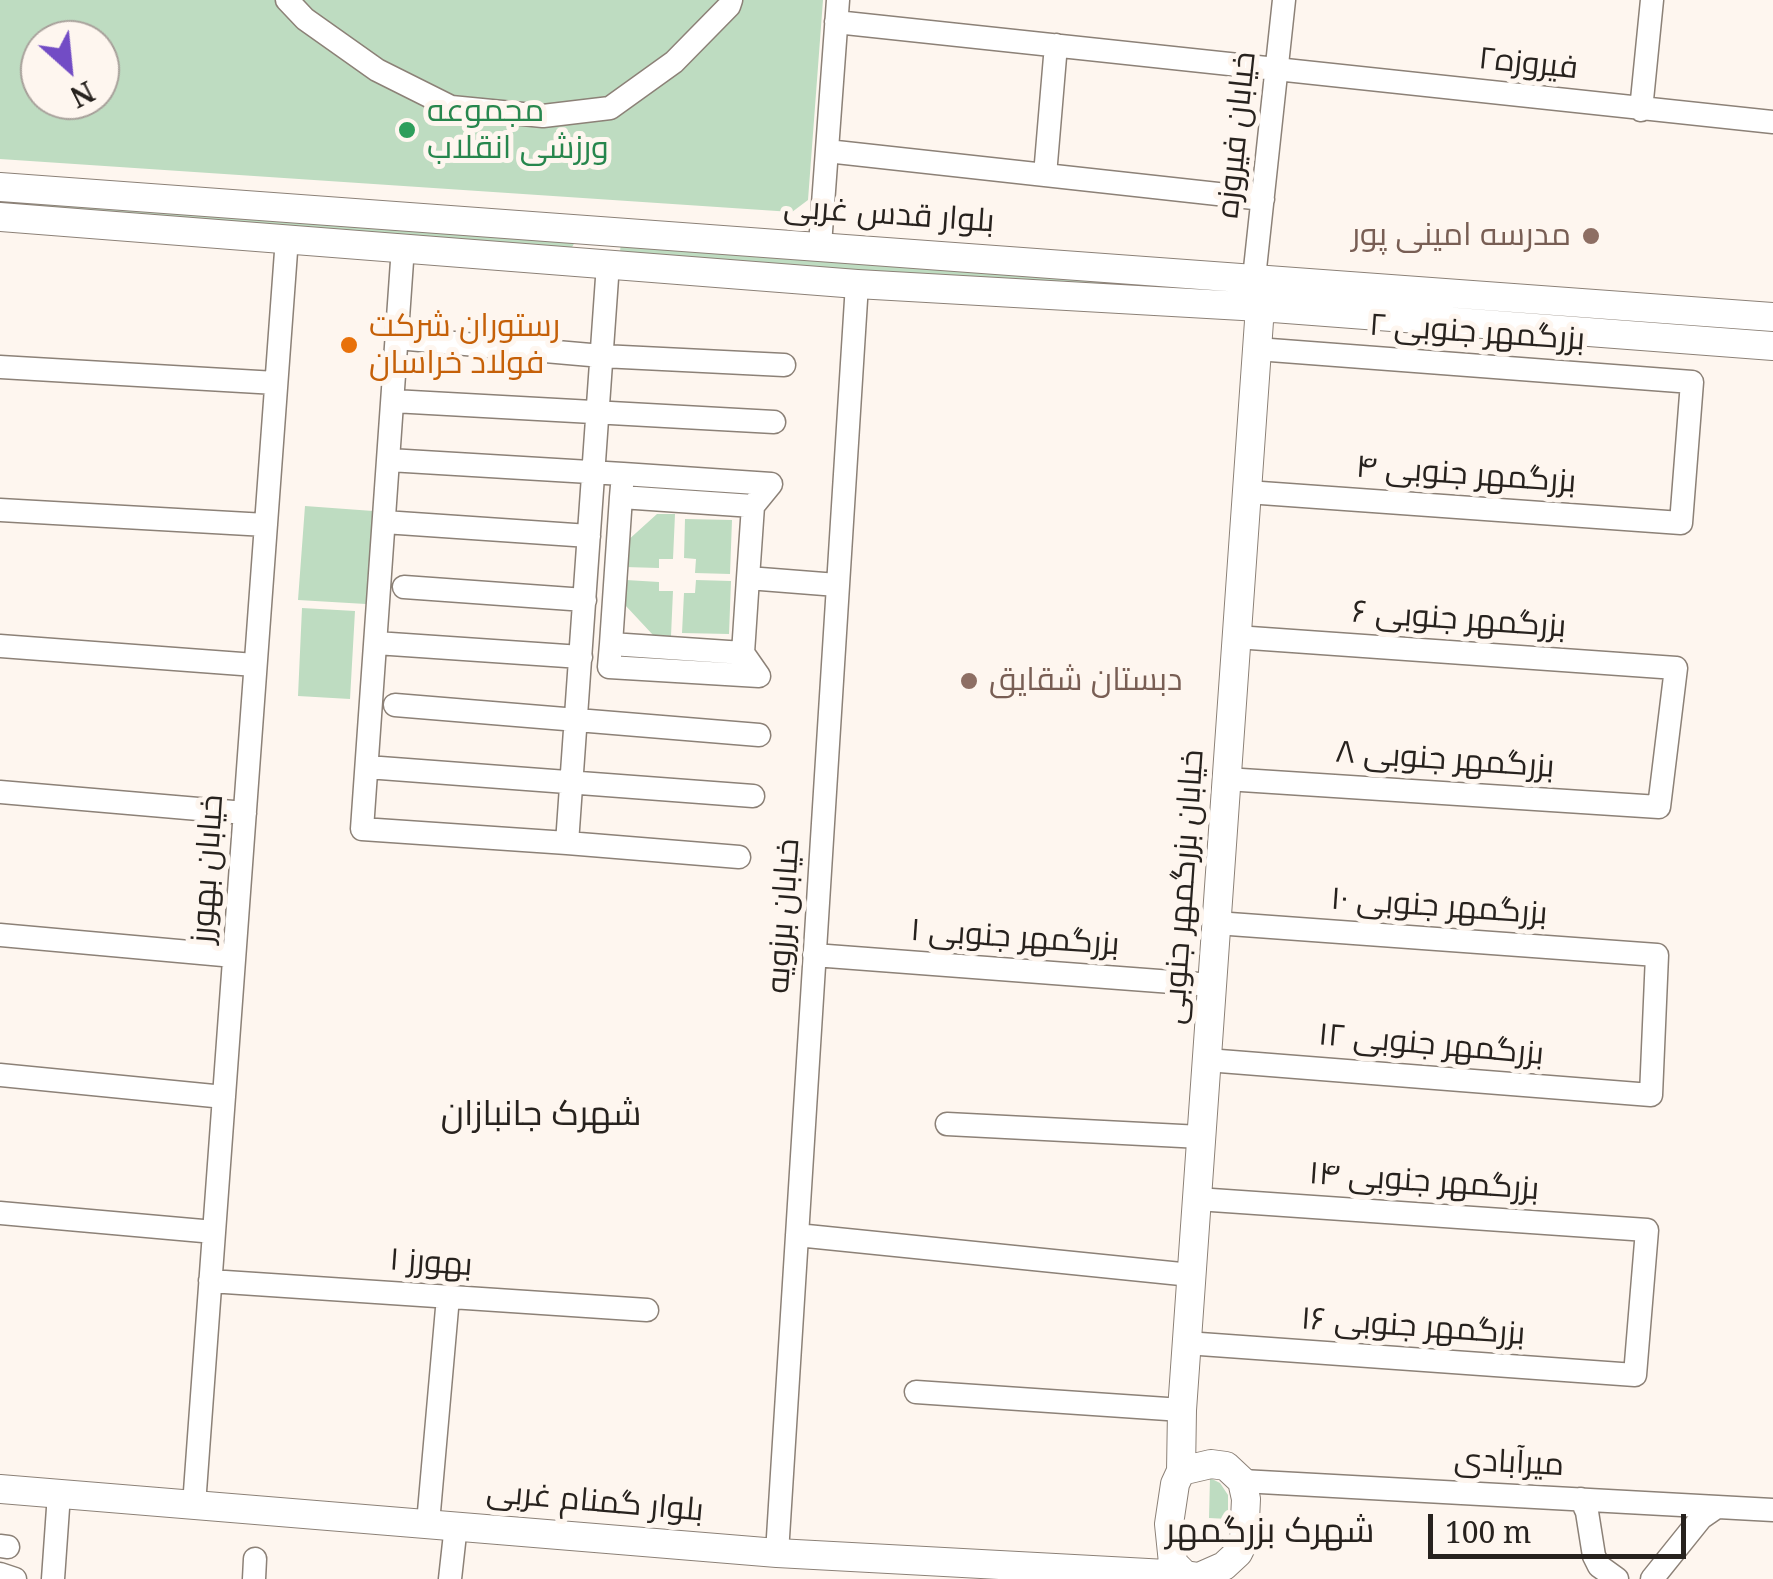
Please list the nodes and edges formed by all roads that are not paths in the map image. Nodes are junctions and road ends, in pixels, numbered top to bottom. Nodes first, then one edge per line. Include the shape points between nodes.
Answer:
1 (287, 0) edge
2 (731, 0) edge
3 (1284, 0) edge
4 (1652, 0) edge
5 (837, 11) edge
6 (1056, 45) junction
7 (1276, 68) junction
8 (1641, 110) junction
9 (1773, 122) edge
10 (827, 151) junction
11 (1045, 175) junction
12 (0, 187) edge
13 (1263, 199) junction
14 (0, 216) edge
15 (594, 230) junction
16 (287, 238) junction
17 (820, 245) junction
18 (403, 247) junction
19 (601, 263) junction
20 (1254, 278) junction
21 (857, 284) junction
22 (1468, 294) junction
23 (1260, 308) junction
24 (1773, 317) edge
25 (1465, 324) junction
26 (397, 338) junction
27 (1773, 346) edge
28 (1257, 349) junction
29 (602, 356) junction
30 (784, 365) dead end
31 (0, 367) edge
32 (276, 382) junction
33 (392, 401) junction
34 (598, 414) junction
35 (774, 422) dead end
36 (388, 460) junction
37 (594, 472) junction
38 (622, 486) junction
39 (1247, 492) junction
40 (0, 510) edge
41 (384, 522) junction
42 (1682, 522) joint
43 (266, 525) junction
44 (589, 536) junction
45 (748, 578) junction
46 (837, 585) junction
47 (404, 588) dead end
48 (585, 600) junction
49 (1236, 638) junction
50 (376, 643) junction
51 (0, 646) edge
52 (580, 657) junction
53 (255, 665) junction
54 (395, 704) dead end
55 (576, 720) junction
56 (759, 735) dead end
57 (367, 767) junction
58 (1226, 779) junction
59 (572, 782) junction
60 (0, 792) edge
61 (753, 796) dead end
62 (1659, 806) joint
63 (245, 812) junction
64 (567, 843) junction
65 (739, 858) dead end
66 (1216, 923) junction
67 (0, 935) edge
68 (814, 955) junction
69 (234, 956) junction
70 (1212, 985) junction
71 (1207, 1060) junction
72 (0, 1075) edge
73 (224, 1096) junction
74 (1651, 1096) joint
75 (947, 1124) dead end
76 (1201, 1137) junction
77 (1197, 1199) junction
78 (0, 1213) edge
79 (214, 1232) junction
80 (797, 1235) junction
81 (1192, 1275) junction
82 (210, 1280) junction
83 (448, 1296) junction
84 (646, 1310) dead end
85 (1186, 1343) junction
86 (1635, 1374) joint
87 (916, 1392) dead end
88 (1182, 1410) junction
89 (1182, 1472) junction
90 (1242, 1481) junction
91 (0, 1488) edge
92 (59, 1494) junction
93 (1581, 1499) junction
94 (194, 1505) junction
95 (1717, 1507) junction
96 (1773, 1510) edge
97 (442, 1524) junction
98 (777, 1553) junction
99 (1237, 1566) edge
100 (0, 1574) edge
101 (1606, 1575) edge
102 (1659, 1575) edge
103 (1195, 1577) edge
104 (15, 1579) edge
105 (53, 1579) edge
106 (450, 1579) edge

1 - 2 street via 377,70 451,107 543,116 610,108 674,62
3 - 7 street, خیابان فیروزه
4 - 8 street
5 - 6 street, فیروزه۲
5 - 10 street
6 - 7 street, فیروزه۲
6 - 11 street
7 - 8 street, فیروزه۲
7 - 13 street, خیابان فیروزه
8 - 9 street, فیروزه۲
10 - 11 street
10 - 17 street
11 - 13 street
12 - 15 main road, بلوار قدس غربی
13 - 20 street, خیابان فیروزه
14 - 16 main road
15 - 17 main road, بلوار قدس غربی
15 - 19 main road
16 - 18 main road
16 - 32 street, خیابان بهورز
17 - 20 main road, بلوار قدس غربی
18 - 19 main road
18 - 26 street
19 - 21 main road
19 - 29 street
20 - 22 main road, بلوار قدس غربی
21 - 23 main road
21 - 46 street, خیابان برزویه
22 - 24 main road, بلوار قدس غربی
22 - 25 main road
23 - 25 main road
23 - 28 main road, خیابان بزرگمهر جنوبی
25 - 27 main road
26 - 29 street
26 - 33 street
28 - 39 main road, خیابان بزرگمهر جنوبی
28 - 42 street, بزرگمهر جنوبی ۲ via 1692,382
29 - 30 street
29 - 34 street
31 - 32 street
32 - 43 street, خیابان بهورز
33 - 34 street
33 - 36 street
34 - 35 street
34 - 37 street
36 - 37 street
36 - 41 street
37 - 38 street
37 - 44 street
38 - 45 street via 754,506
38 - 45 street via 611,644 743,653
39 - 42 street, بزرگمهر جنوبی ۴
39 - 49 main road, خیابان بزرگمهر جنوبی
40 - 43 street
41 - 44 street
41 - 50 street
43 - 53 street, خیابان بهورز
44 - 48 street
45 - 46 street
46 - 68 street, خیابان برزویه
47 - 48 street
48 - 52 street
49 - 58 main road, خیابان بزرگمهر جنوبی
49 - 62 street, بزرگمهر جنوبی ۶ via 1676,668
50 - 52 street
50 - 57 street
51 - 53 street
52 - 55 street
53 - 63 street, خیابان بهورز
54 - 55 street
55 - 56 street
55 - 59 street
57 - 59 street
57 - 64 street via 362,830
58 - 62 street, بزرگمهر جنوبی ۸
58 - 66 main road, خیابان بزرگمهر جنوبی
59 - 61 street
59 - 64 street
60 - 63 street
63 - 69 street, خیابان بهورز
64 - 65 street
66 - 70 main road, خیابان بزرگمهر جنوبی
66 - 74 street, بزرگمهر جنوبی ۱۰ via 1657,956
67 - 69 street
68 - 70 street, بزرگمهر جنوبی ۱
68 - 80 street, خیابان برزویه
69 - 73 street, خیابان بهورز
70 - 71 main road, خیابان بزرگمهر جنوبی
71 - 74 street, بزرگمهر جنوبی ۱۲
71 - 76 main road, خیابان بزرگمهر جنوبی
72 - 73 street
73 - 79 street, خیابان بهورز
75 - 76 street
76 - 77 main road, خیابان بزرگمهر جنوبی
77 - 81 main road, خیابان بزرگمهر جنوبی
77 - 86 street, بزرگمهر جنوبی ۱۴ via 1647,1230
78 - 79 street
79 - 82 street, خیابان بهورز
80 - 81 street
80 - 98 street, خیابان برزویه
81 - 85 main road, خیابان بزرگمهر جنوبی
82 - 83 street, بهورز ۱
82 - 94 street, خیابان بهورز
83 - 84 street, بهورز ۱
83 - 97 street
85 - 86 street, بزرگمهر جنوبی ۱۶
85 - 88 main road, خیابان بزرگمهر جنوبی
87 - 88 street
88 - 89 main road, خیابان بزرگمهر جنوبی
89 - 90 main road via 1226,1466
89 - 103 main road via 1169,1545 1174,1563
90 - 93 street, میرآبادی
90 - 99 main road via 1244,1540
91 - 92 main road, بلوار گمنام غربی
92 - 94 main road, بلوار گمنام غربی
92 - 105 street
93 - 95 street, میرآبادی
93 - 101 street
94 - 97 main road, بلوار گمنام غربی
95 - 96 street, میرآبادی
95 - 102 street via 1701,1518
97 - 98 main road, بلوار گمنام غربی
97 - 106 street
98 - 103 main road, بلوار گمنام غربی
99 - 103 main road
100 - 104 street

